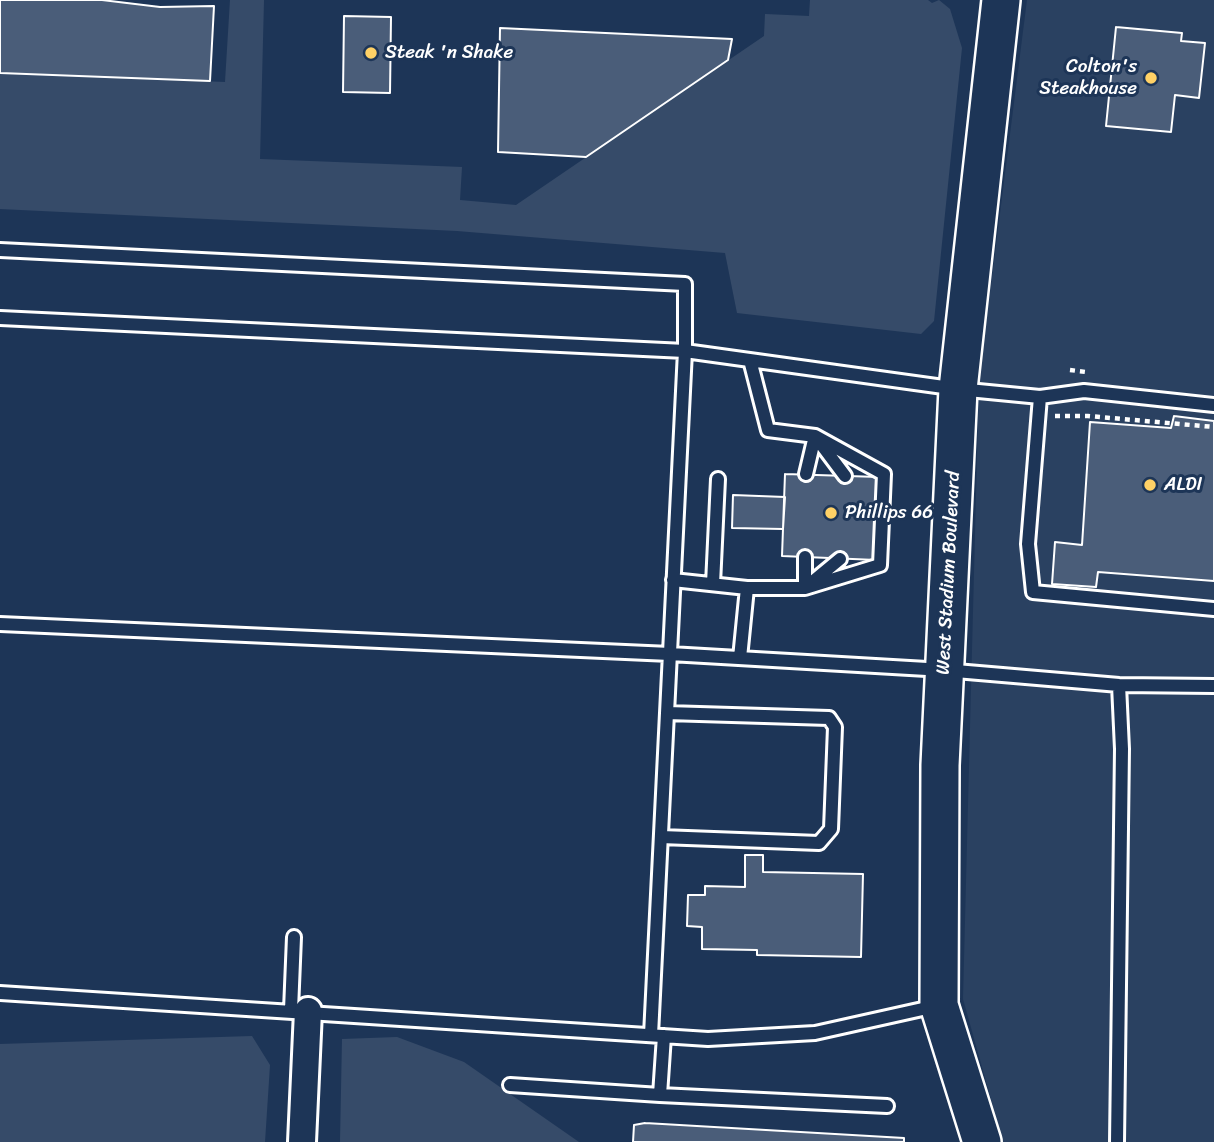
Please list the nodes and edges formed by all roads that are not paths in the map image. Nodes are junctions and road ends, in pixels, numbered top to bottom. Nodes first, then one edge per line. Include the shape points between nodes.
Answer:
1 (1001, 0) edge
2 (0, 250) edge
3 (0, 318) edge
4 (685, 351) junction
5 (750, 360) junction
6 (958, 389) junction
7 (1040, 397) junction
8 (1214, 405) edge
9 (815, 436) junction
10 (806, 474) dead end
11 (845, 476) dead end
12 (719, 479) dead end
13 (805, 557) dead end
14 (840, 559) dead end
15 (673, 580) junction
16 (713, 584) junction
17 (747, 588) junction
18 (805, 589) junction
19 (1214, 609) edge
20 (0, 624) edge
21 (670, 654) junction
22 (740, 657) junction
23 (944, 670) junction
24 (1119, 685) junction
25 (1214, 686) edge
26 (667, 713) junction
27 (661, 837) junction
28 (294, 937) dead end
29 (0, 993) edge
30 (939, 1005) junction
31 (300, 1010) junction
32 (657, 1035) junction
33 (510, 1085) dead end
34 (660, 1095) junction
35 (887, 1106) dead end
36 (302, 1142) edge
37 (982, 1142) edge
38 (1117, 1142) edge

1 - 6 main road, West Stadium Boulevard
2 - 4 lane via 685,284
3 - 4 lane
4 - 5 lane
4 - 15 lane
5 - 6 lane
5 - 9 lane via 768,430
6 - 7 lane
6 - 23 main road, West Stadium Boulevard
7 - 8 lane via 1084,391
7 - 19 lane via 1028,544 1033,592
9 - 10 lane
9 - 11 lane
9 - 18 lane via 884,474 880,565
12 - 16 lane
13 - 18 lane
14 - 18 lane
15 - 16 lane
15 - 21 lane
16 - 17 lane
17 - 18 lane
17 - 22 lane
20 - 21 lane
21 - 22 lane
21 - 26 lane
22 - 23 lane
23 - 24 lane
23 - 30 main road, West Stadium Boulevard
24 - 25 lane
24 - 38 lane
26 - 27 lane
26 - 27 lane via 829,718 835,727 831,829 819,843
27 - 32 lane
28 - 31 lane
29 - 31 lane
30 - 32 lane via 815,1033 708,1039
30 - 37 main road, West Stadium Boulevard
31 - 32 lane
31 - 36 street
32 - 34 lane
33 - 34 lane
34 - 35 lane

